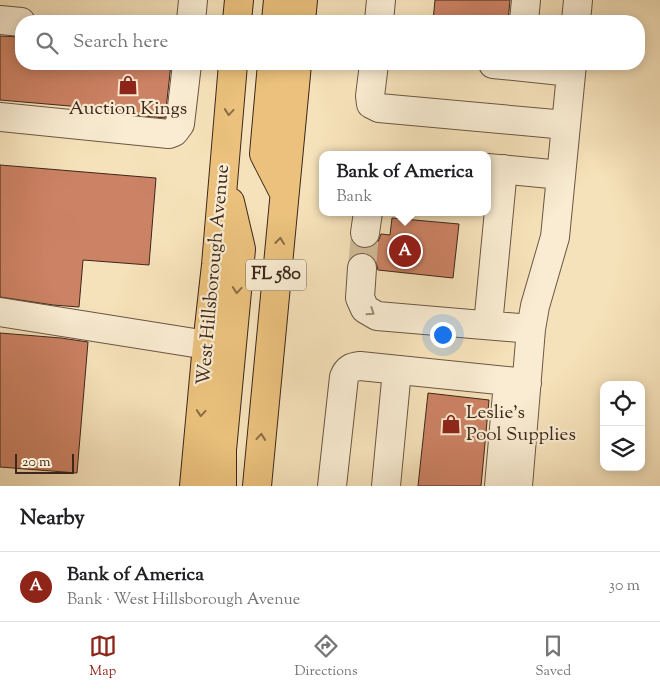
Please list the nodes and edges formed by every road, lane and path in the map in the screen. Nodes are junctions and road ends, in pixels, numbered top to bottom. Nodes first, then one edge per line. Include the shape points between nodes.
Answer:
1 (193, 0) edge
2 (239, 0) edge
3 (278, 0) edge
4 (303, 0) edge
5 (381, 0) edge
6 (526, 0) edge
7 (578, 0) edge
8 (192, 15) edge
9 (238, 15) edge
10 (277, 15) edge
11 (302, 15) edge
12 (380, 15) edge
13 (525, 15) edge
14 (577, 15) edge
15 (0, 20) edge
16 (15, 21) edge
17 (185, 70) edge
18 (233, 70) edge
19 (271, 70) edge
20 (296, 70) edge
21 (373, 70) edge
22 (571, 70) edge
23 (0, 117) edge
24 (566, 125) junction
25 (495, 169) edge
26 (224, 173) junction
27 (561, 175) junction
28 (284, 193) junction
29 (362, 268) tunnel mouth
30 (0, 312) edge
31 (488, 325) junction
32 (531, 329) junction
33 (207, 345) junction
34 (397, 370) junction
35 (518, 382) junction
36 (194, 486) edge
37 (222, 486) edge
38 (256, 486) edge
39 (332, 486) edge
40 (386, 486) edge
41 (499, 486) edge
42 (518, 486) edge

1 - 8 lane
2 - 9 main road
3 - 10 main road
4 - 11 main road
5 - 12 lane
6 - 13 lane
7 - 14 lane
15 - 16 lane
17 - 23 lane via 180,124 170,134
18 -> 26 main road, West Hillsborough Avenue
19 - 28 main road via 264,154
20 - 28 main road, FL 580
21 - 24 lane via 371,104 379,108
22 - 24 lane
24 - 27 lane
25 - 27 lane
25 - 31 lane
26 - 33 main road, West Hillsborough Avenue
26 -> 37 main road via 240,249 222,450
27 - 32 lane via 555,237
38 -> 28 main road, FL 580
29 -> 31 lane via 360,298 365,309 377,316
30 - 33 lane
31 - 32 lane
32 - 35 lane
33 -> 36 main road, West Hillsborough Avenue
34 - 35 lane
34 - 39 lane via 360,366 347,370
34 - 40 lane
35 - 41 lane
35 - 42 lane

